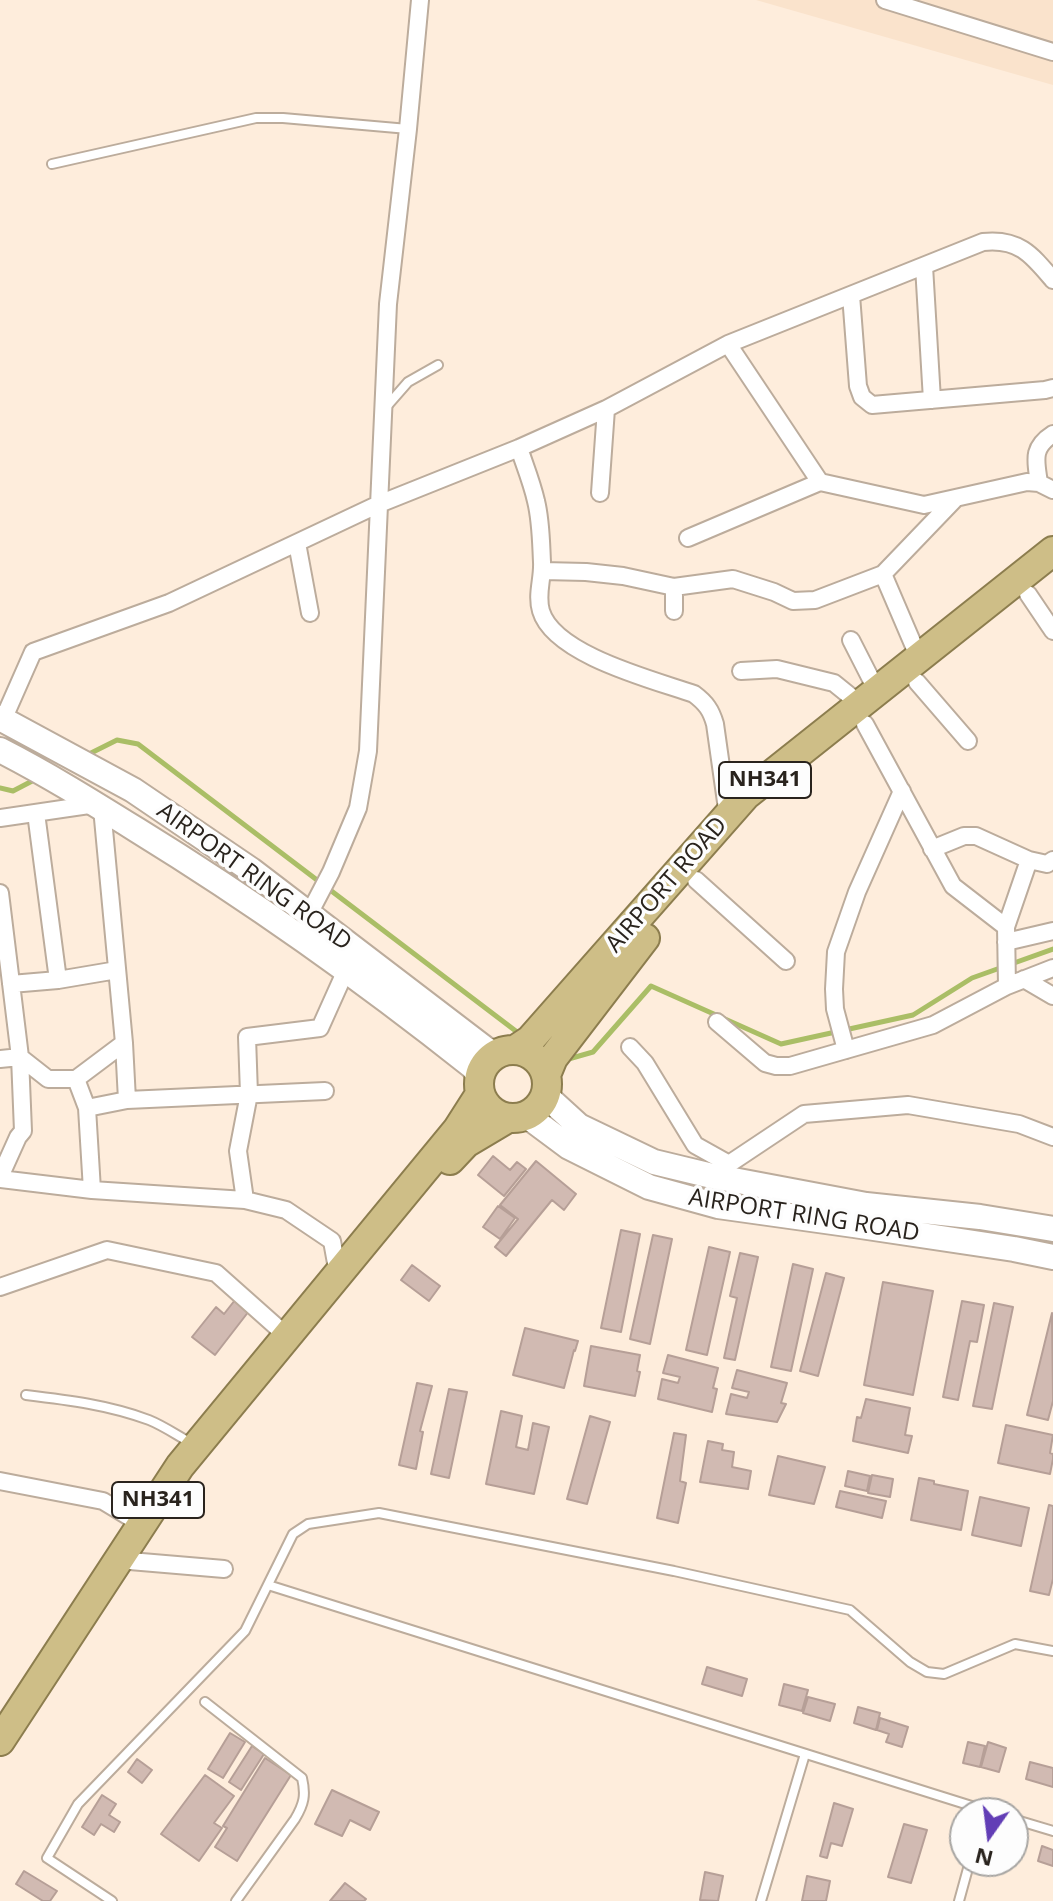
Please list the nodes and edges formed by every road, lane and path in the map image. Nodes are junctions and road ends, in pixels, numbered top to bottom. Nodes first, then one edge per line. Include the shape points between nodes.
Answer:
1 (420, 0) edge
2 (885, 0) edge
3 (1053, 52) edge
4 (408, 129) junction
5 (52, 164) dead end
6 (924, 266) junction
7 (1053, 280) edge
8 (851, 295) junction
9 (728, 344) junction
10 (438, 365) dead end
11 (1053, 388) edge
12 (932, 400) junction
13 (606, 409) junction
14 (383, 411) junction
15 (1053, 434) edge
16 (519, 448) junction
17 (820, 482) junction
18 (1046, 487) edge
19 (600, 493) dead end
20 (955, 499) junction
21 (379, 504) junction
22 (688, 538) dead end
23 (297, 543) junction
24 (1053, 551) edge
25 (543, 571) junction
26 (883, 574) junction
27 (1053, 574) edge
28 (674, 587) junction
29 (1028, 594) junction
30 (674, 611) dead end
31 (310, 613) dead end
32 (1053, 631) edge
33 (851, 640) dead end
34 (918, 670) junction
35 (741, 671) dead end
36 (867, 706) junction
37 (2, 719) edge
38 (968, 741) dead end
39 (0, 750) edge
40 (902, 791) junction
41 (99, 806) junction
42 (36, 813) junction
43 (728, 816) junction
44 (0, 818) edge
45 (932, 849) junction
46 (1029, 860) junction
47 (1053, 860) edge
48 (696, 880) junction
49 (0, 893) edge
50 (309, 914) junction
51 (1053, 931) edge
52 (1006, 957) junction
53 (786, 961) dead end
54 (1053, 968) edge
55 (117, 970) junction
56 (346, 970) junction
57 (1024, 979) junction
58 (58, 980) junction
59 (11, 984) junction
60 (1053, 996) edge
61 (717, 1022) dead end
62 (427, 1030) junction
63 (842, 1037) junction
64 (124, 1043) junction
65 (630, 1047) dead end
66 (20, 1057) junction
67 (0, 1059) edge
68 (493, 1069) junction
69 (76, 1079) junction
70 (325, 1091) dead end
71 (249, 1094) junction
72 (127, 1100) junction
73 (531, 1101) junction
74 (87, 1108) junction
75 (465, 1132) junction
76 (18, 1137) junction
77 (1053, 1137) edge
78 (0, 1139) edge
79 (569, 1147) junction
80 (0, 1178) edge
81 (92, 1190) junction
82 (245, 1200) junction
83 (1053, 1229) edge
84 (1053, 1257) edge
85 (338, 1276) junction
86 (0, 1287) edge
87 (288, 1337) junction
88 (26, 1395) dead end
89 (197, 1446) junction
90 (0, 1481) edge
91 (141, 1524) junction
92 (118, 1560) junction
93 (224, 1569) dead end
94 (268, 1585) junction
95 (1053, 1651) edge
96 (205, 1702) dead end
97 (4, 1726) edge
98 (805, 1754) junction
99 (949, 1800) edge
100 (1029, 1824) edge
101 (1053, 1831) edge
102 (966, 1877) edge
103 (112, 1901) edge
104 (236, 1901) edge
105 (761, 1901) edge
106 (959, 1901) edge

1 - 4 street
2 - 3 street
4 - 5 lane via 256,118
4 - 14 street via 388,304
6 - 7 street via 999,240 1033,257
6 - 8 street
6 - 12 street
8 - 9 street
8 - 12 street via 862,397 872,405
9 - 13 street
9 - 17 street
10 - 14 lane via 408,382
11 - 12 street
13 - 16 street
13 - 19 street
14 - 21 street
15 - 18 street via 1042,441 1036,460
16 - 21 street
16 - 25 street via 536,498
17 - 20 street via 924,505
17 - 22 street
18 - 20 street via 1027,482
20 - 26 street
21 - 23 street
21 - 50 street via 368,751 358,808
23 - 31 street
23 - 37 street via 169,603 33,652
24 - 34 highway, AIRPORT ROAD / NH341
25 - 28 street via 623,576
25 - 43 street via 541,612 552,631 607,664 694,694 711,710
26 - 28 street via 815,600 793,601 733,579
26 - 34 street
27 - 29 highway, AIRPORT ROAD / NH341
28 - 30 street
29 - 32 street
29 - 34 highway, AIRPORT ROAD / NH341
33 - 36 street
34 - 36 highway, AIRPORT ROAD / NH341
34 - 38 street
35 - 36 street via 777,669 834,683
36 - 40 street
36 - 43 highway, AIRPORT ROAD / NH341 via 746,795
36 - 48 highway, AIRPORT ROAD / NH341 via 759,808
37 - 50 main road, AIRPORT RING ROAD via 133,790
39 - 41 main road, AIRPORT RING ROAD
40 - 45 street
40 - 63 street via 836,952 835,1009
41 - 42 street
41 - 55 street
41 - 56 main road, AIRPORT RING ROAD via 214,877
42 - 44 street
42 - 58 street
43 - 68 highway, AIRPORT ROAD / NH341 via 530,1040
45 - 46 street via 976,836
45 - 52 street
46 - 47 street
46 - 52 street
48 - 53 street
48 - 73 highway, AIRPORT ROAD / NH341 via 632,953 553,1058
49 - 59 street
50 - 68 main road, AIRPORT RING ROAD via 484,1048
51 - 52 street
52 - 57 street
52 - 63 street via 933,1025
54 - 57 street
55 - 58 street
55 - 64 street
56 - 62 main road, AIRPORT RING ROAD
56 - 71 street via 320,1028 247,1037
57 - 60 street
58 - 59 street
59 - 66 street
61 - 63 street via 765,1063 776,1066 790,1066
62 - 68 main road, AIRPORT RING ROAD via 472,1066
62 - 75 main road via 463,1080
64 - 69 street
64 - 72 street
65 - 77 street via 695,1145 729,1164 804,1114 908,1105 1019,1124
66 - 67 street
66 - 69 street via 48,1079
66 - 76 street via 23,1131
68 - 73 highway via 490,1109
68 - 73 highway via 525,1052 534,1058 541,1065
68 - 75 highway, NH341
69 - 74 street
70 - 71 street
71 - 72 street
71 - 82 street via 238,1151
72 - 74 street
73 - 75 highway, NH341
73 - 79 main road, AIRPORT RING ROAD
73 - 83 main road, AIRPORT RING ROAD via 654,1162 866,1205
74 - 81 street
75 - 79 main road via 521,1129
75 - 85 highway, NH341
76 - 78 street
76 - 80 street
79 - 84 main road, AIRPORT RING ROAD via 649,1187 718,1206
80 - 81 street
81 - 82 street
82 - 85 street via 286,1210 332,1241
85 - 87 highway, NH341
86 - 87 street via 107,1250 216,1273
87 - 89 highway, NH341
88 - 89 lane via 118,1410
89 - 91 highway, NH341
90 - 91 street via 103,1501
91 - 92 highway, NH341
92 - 93 street
92 - 97 highway, NH341
94 - 95 lane via 293,1534 308,1524 379,1513 850,1610 927,1672 944,1674 1015,1644
94 - 98 lane
94 - 103 lane via 245,1631 78,1804 47,1858
96 - 104 lane via 302,1778 306,1793 295,1819
98 - 99 lane
98 - 105 lane
100 - 101 lane
102 - 106 lane

